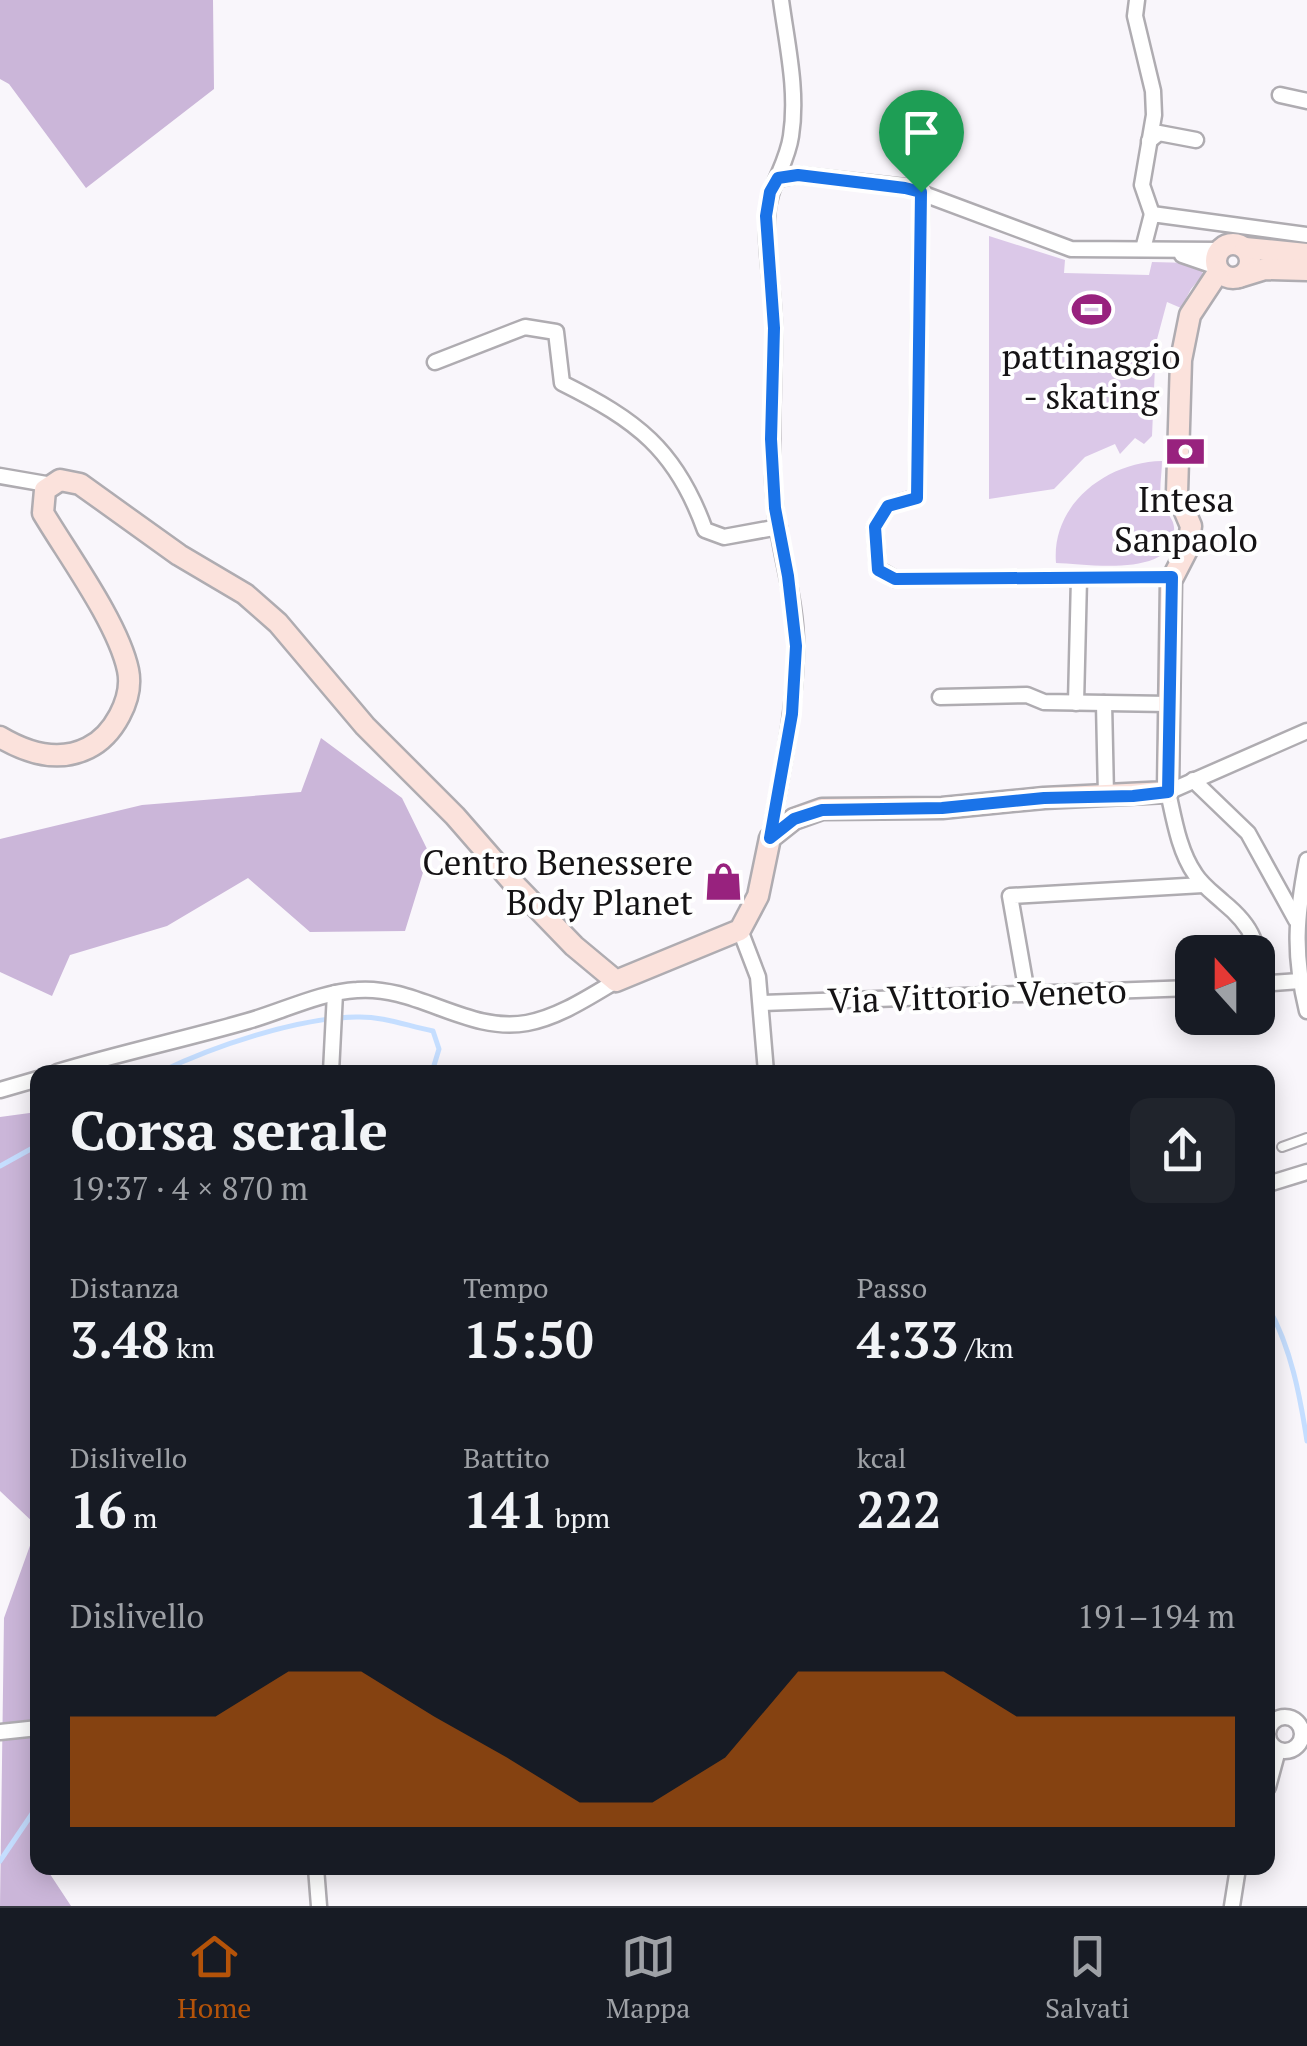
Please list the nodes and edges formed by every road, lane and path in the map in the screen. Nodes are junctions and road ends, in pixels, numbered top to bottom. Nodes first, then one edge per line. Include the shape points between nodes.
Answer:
1 (782, 0) edge
2 (1137, 0) edge
3 (1280, 94) dead end
4 (1307, 101) edge
5 (1149, 140) junction
6 (1196, 140) dead end
7 (778, 178) junction
8 (921, 192) junction
9 (1152, 214) junction
10 (1307, 235) edge
11 (1143, 250) junction
12 (1307, 254) edge
13 (1225, 268) junction
14 (1307, 270) edge
15 (435, 362) dead end
16 (0, 476) edge
17 (52, 485) junction
18 (778, 527) junction
19 (1172, 577) junction
20 (1079, 578) junction
21 (940, 697) dead end
22 (1076, 703) junction
23 (1104, 703) junction
24 (1169, 704) junction
25 (1307, 731) edge
26 (0, 737) edge
27 (1193, 780) junction
28 (1168, 792) junction
29 (1106, 796) junction
30 (770, 838) junction
31 (1307, 860) edge
32 (1204, 885) junction
33 (1301, 918) edge
34 (740, 930) junction
35 (1252, 935) edge
36 (616, 980) junction
37 (1300, 982) junction
38 (1275, 983) edge
39 (1175, 989) edge
40 (1027, 993) junction
41 (335, 996) junction
42 (762, 1003) junction
43 (1307, 1011) edge
44 (83, 1065) edge
45 (331, 1065) edge
46 (766, 1065) edge
47 (30, 1081) edge
48 (0, 1090) edge
49 (1307, 1138) edge
50 (1282, 1147) dead end
51 (1307, 1172) edge
52 (1275, 1182) edge
53 (1275, 1718) edge
54 (30, 1729) edge
55 (0, 1732) edge
56 (1304, 1733) edge
57 (1275, 1746) edge
58 (1278, 1750) junction
59 (1275, 1761) edge
60 (317, 1875) edge
61 (1237, 1875) edge
62 (319, 1906) edge
63 (1232, 1906) edge

1 - 7 street via 794,101
2 - 5 street via 1154,91
3 - 4 street
5 - 6 street via 1159,133
5 - 9 street via 1142,186
7 - 8 street
7 - 18 street via 766,216
8 - 11 street via 1070,248
8 - 20 street via 917,498 888,506 875,527 878,570 895,579
9 - 10 street
9 - 11 street
11 - 13 street via 1167,250
12 - 13 street via 1245,248 1250,264
13 - 14 street
13 - 19 street via 1190,315 1180,360 1177,493 1191,526
15 - 18 street via 525,327 556,332 562,383 614,409 660,448 690,488 705,530 724,537
16 - 17 street
17 - 26 street via 45,490 43,513 113,631 128,672 127,695 109,734 70,755 22,750
17 - 36 street via 80,484 278,623 516,886
18 - 30 street via 796,646 792,714
19 - 20 street
19 - 24 street
20 - 22 street
21 - 22 street via 1028,695
22 - 23 street
23 - 24 street
23 - 29 street
24 - 28 street
25 - 27 street
27 - 28 street
27 - 33 street via 1248,833
28 - 29 street
28 - 32 street via 1184,853
29 - 30 street via 822,810 794,819
30 - 34 street via 758,896
31 - 33 street
32 - 35 street
32 - 40 street via 1010,896
33 - 37 street
34 - 36 street
34 - 42 street
36 - 41 street via 528,1023 501,1024 412,996 359,989
37 - 38 street
37 - 43 street
39 - 40 street, Via Vittorio Veneto
40 - 42 street, Via Vittorio Veneto
41 - 44 street
41 - 45 street
42 - 46 street
47 - 48 street
49 - 50 lane
51 - 52 street
53 - 56 street via 1294,1719
54 - 55 street
56 - 58 street via 1297,1746
57 - 58 street
58 - 59 street
60 - 62 street
61 - 63 street

